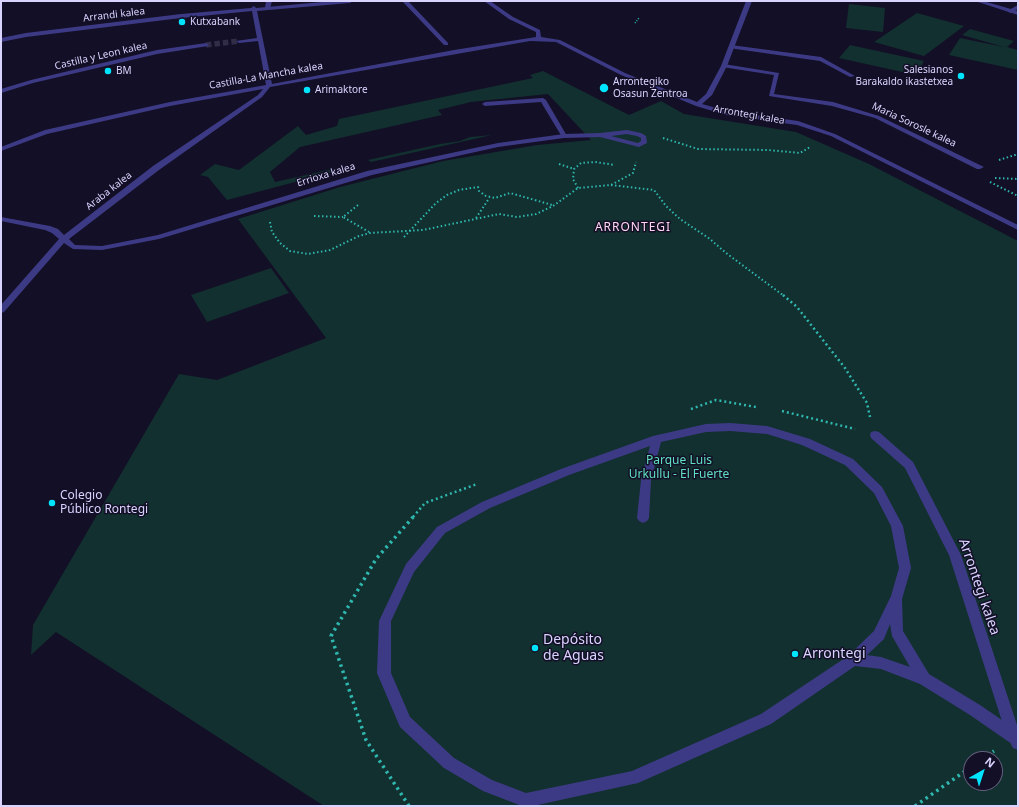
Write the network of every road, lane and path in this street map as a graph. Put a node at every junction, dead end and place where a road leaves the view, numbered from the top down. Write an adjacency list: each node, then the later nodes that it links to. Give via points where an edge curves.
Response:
1 (269, 1): 9 (street)
2 (350, 1): 9 (street, Arrandi kalea)
3 (405, 1): 18 (street)
4 (486, 1): 14 (street, via 510,18 538,32)
5 (749, 1): 20 (street)
6 (978, 1): 10 (street)
7 (1018, 7): 10 (street)
8 (254, 8): 9 (street, Arrandi kalea); 15 (street); 16 (street, Arrandi kalea, via 102,25)
9 (268, 8)
10 (1010, 10): 11 (street)
11 (1018, 13)
12 (639, 18): 13 (path)
13 (635, 23)
14 (538, 38): 23 (street, Castilla-La Mancha kalea); 27 (street, Arrontegi kalea, via 558,41 623,74)
15 (260, 39): 17 (street); 23 (street)
16 (1, 40)
17 (239, 41)
18 (446, 44)
19 (206, 45): 24 (street, Castilla y Leon kalea, via 157,52)
20 (731, 47): 21 (street); 22 (street, via 821,58)
21 (724, 66): 27 (street, via 709,95); 37 (street, Maria Sorosle kalea, via 777,74 771,95 833,104 877,117)
22 (852, 76)
23 (269, 85): 25 (street, Castilla-La Mancha kalea); 28 (street, Araba kalea, via 260,96)
24 (1, 91)
25 (234, 92): 28 (street, via 246,102); 32 (street, Castilla-La Mancha kalea, via 45,132)
26 (485, 104): 30 (street, via 544,100)
27 (698, 105): 51 (street, Arrontegi kalea, via 726,113 817,128)
28 (245, 106): 54 (street, Araba kalea, via 156,168)
29 (600, 135): 30 (street, Errioxa kalea); 31 (street, Errioxa kalea, via 627,132); 31 (street, Errioxa kalea, via 638,145 645,142)
30 (564, 136): 44 (street, Errioxa kalea, via 498,145 378,171)
31 (644, 137): 33 (path, via 661,137 698,150 768,150)
32 (1, 149)
33 (800, 153)
34 (636, 162): 40 (path, via 633,172)
35 (559, 164): 38 (path)
36 (615, 165): 38 (path, via 581,163)
37 (980, 167)
38 (574, 169): 41 (path, via 572,178)
39 (1018, 179): 42 (path, via 999,177 988,181)
40 (611, 185): 41 (path); 59 (path, via 654,190 680,219 797,306 845,368 867,404)
41 (578, 188): 46 (path)
42 (1018, 196)
43 (488, 200): 49 (path)
44 (276, 201): 52 (path, via 269,218 272,232 290,251 308,254 330,250); 54 (street, Errioxa kalea, via 159,237 102,248 73,247)
45 (358, 205): 48 (path)
46 (553, 206): 49 (path, via 536,214 517,217 498,214); 53 (path, bridge, via 510,193 495,198 486,196 478,187 459,190 436,203)
47 (314, 216): 48 (path)
48 (343, 217): 52 (path)
49 (476, 218): 52 (path, via 423,230)
50 (1, 219): 54 (street, Errioxa kalea, via 47,228 55,231)
51 (1018, 228)
52 (370, 233)
53 (404, 237)
54 (63, 240): 55 (street, Araba kalea)
55 (1, 310)
56 (763, 408): 57 (path, via 716,400)
57 (686, 410)
58 (779, 411): 59 (path)
59 (875, 435): 66 (street, Arrontegi kalea, via 909,465 955,555)
60 (658, 439): 62 (street, via 646,480); 63 (street, via 706,428 767,430 806,442 849,462 878,490 897,526 905,568); 64 (street, via 565,472 486,505 441,530 410,568 385,621 384,673 405,722 449,763 488,786 526,800 633,778 766,719)
61 (485, 482): 68 (path, via 425,503 376,559 331,636 366,740)
62 (643, 518)
63 (896, 599): 64 (street, via 879,635); 65 (street, via 897,632)
64 (853, 660): 65 (street, via 881,663)
65 (924, 678): 66 (street)
66 (1016, 740)
67 (963, 773): 69 (path)
68 (409, 806)
69 (915, 806)

